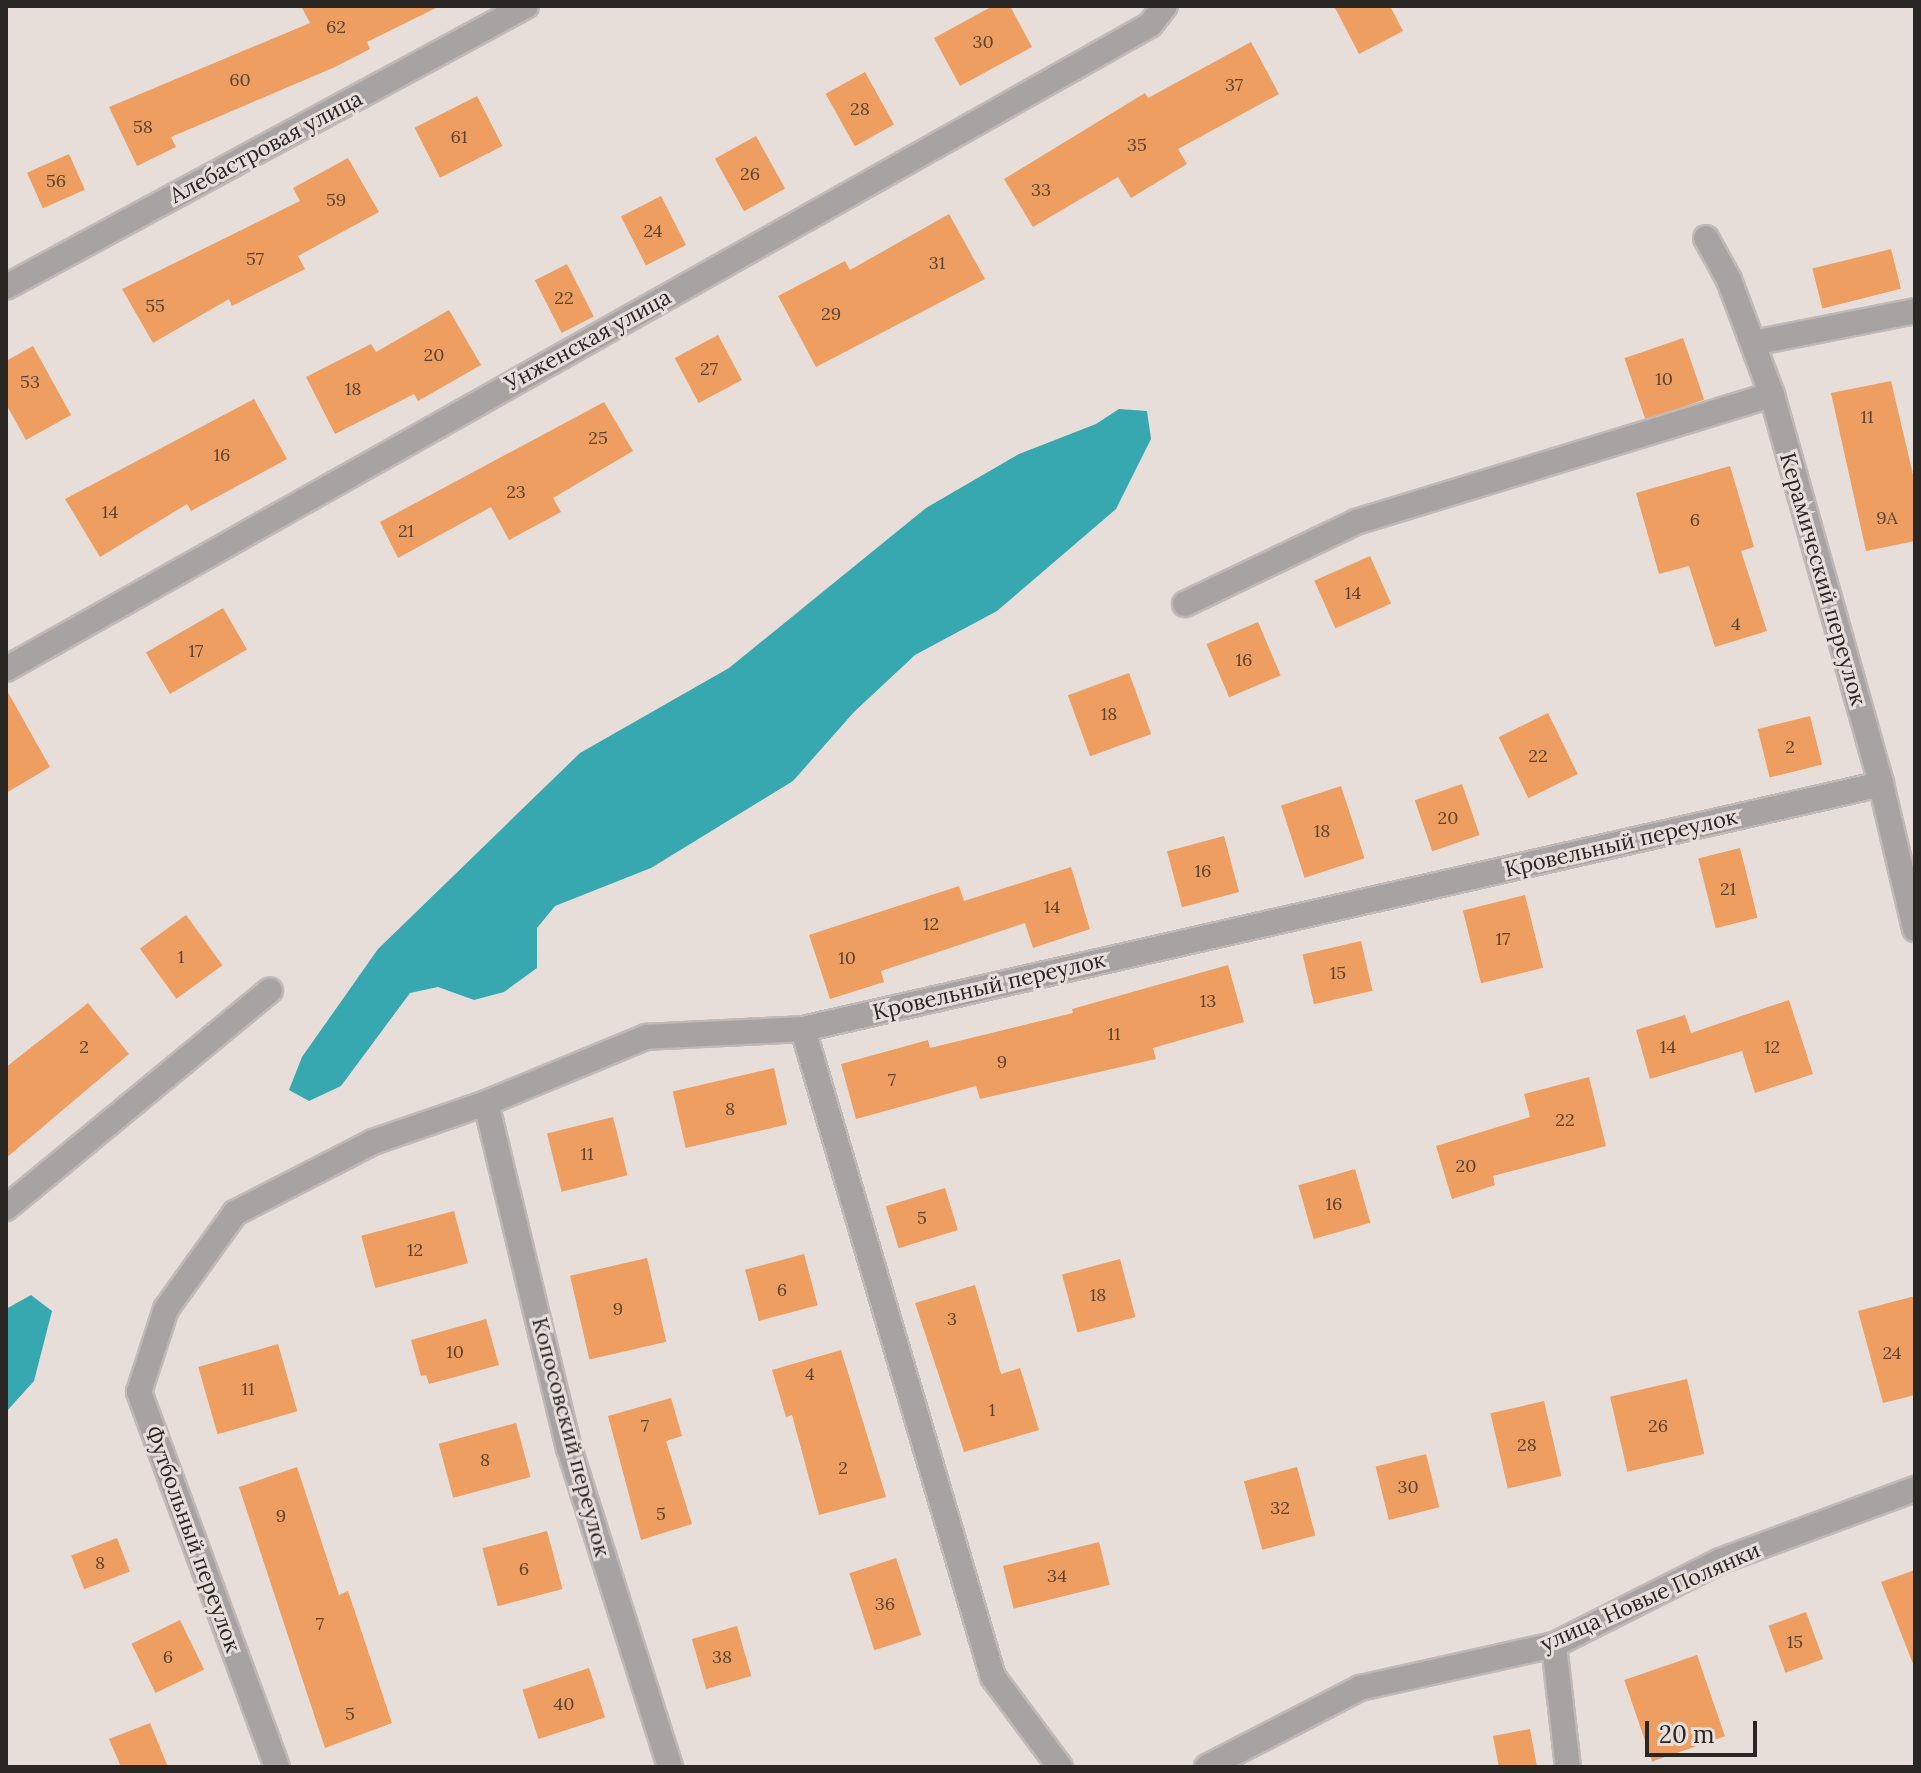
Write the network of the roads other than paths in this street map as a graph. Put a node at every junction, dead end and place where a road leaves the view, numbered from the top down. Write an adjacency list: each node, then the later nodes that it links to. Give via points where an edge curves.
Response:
1 (526, 6): 4 (street, Алебастровая улица)
2 (1165, 6): 9 (street, Унженская улица, via 1150,25)
3 (1706, 238): 6 (street, Керамический переулок)
4 (6, 287)
5 (1915, 311): 6 (street)
6 (1754, 343): 7 (street, Керамический переулок)
7 (1772, 395): 8 (street, via 1356,522); 10 (street, Керамический переулок)
8 (1185, 604)
9 (6, 669)
10 (1881, 784): 11 (street, Керамический переулок); 13 (street, Кровельный переулок)
11 (1915, 929)
12 (270, 990): 15 (street)
13 (803, 1029): 14 (street, Кровельный переулок, via 646,1037); 21 (street, via 993,1677)
14 (486, 1103): 16 (street, Кровельный переулок, via 373,1142 235,1213); 20 (street, Копосовский переулок, via 569,1448)
15 (6, 1208)
16 (166, 1309): 19 (street, Футбольный переулок, via 139,1392)
17 (1915, 1489): 18 (street, улица Новые Полянки, via 1720,1561)
18 (1554, 1645): 22 (street, улица Новые Полянки, via 1360,1688); 23 (street)
19 (277, 1767)
20 (670, 1767)
21 (1060, 1767)
22 (1207, 1767)
23 (1568, 1767)

